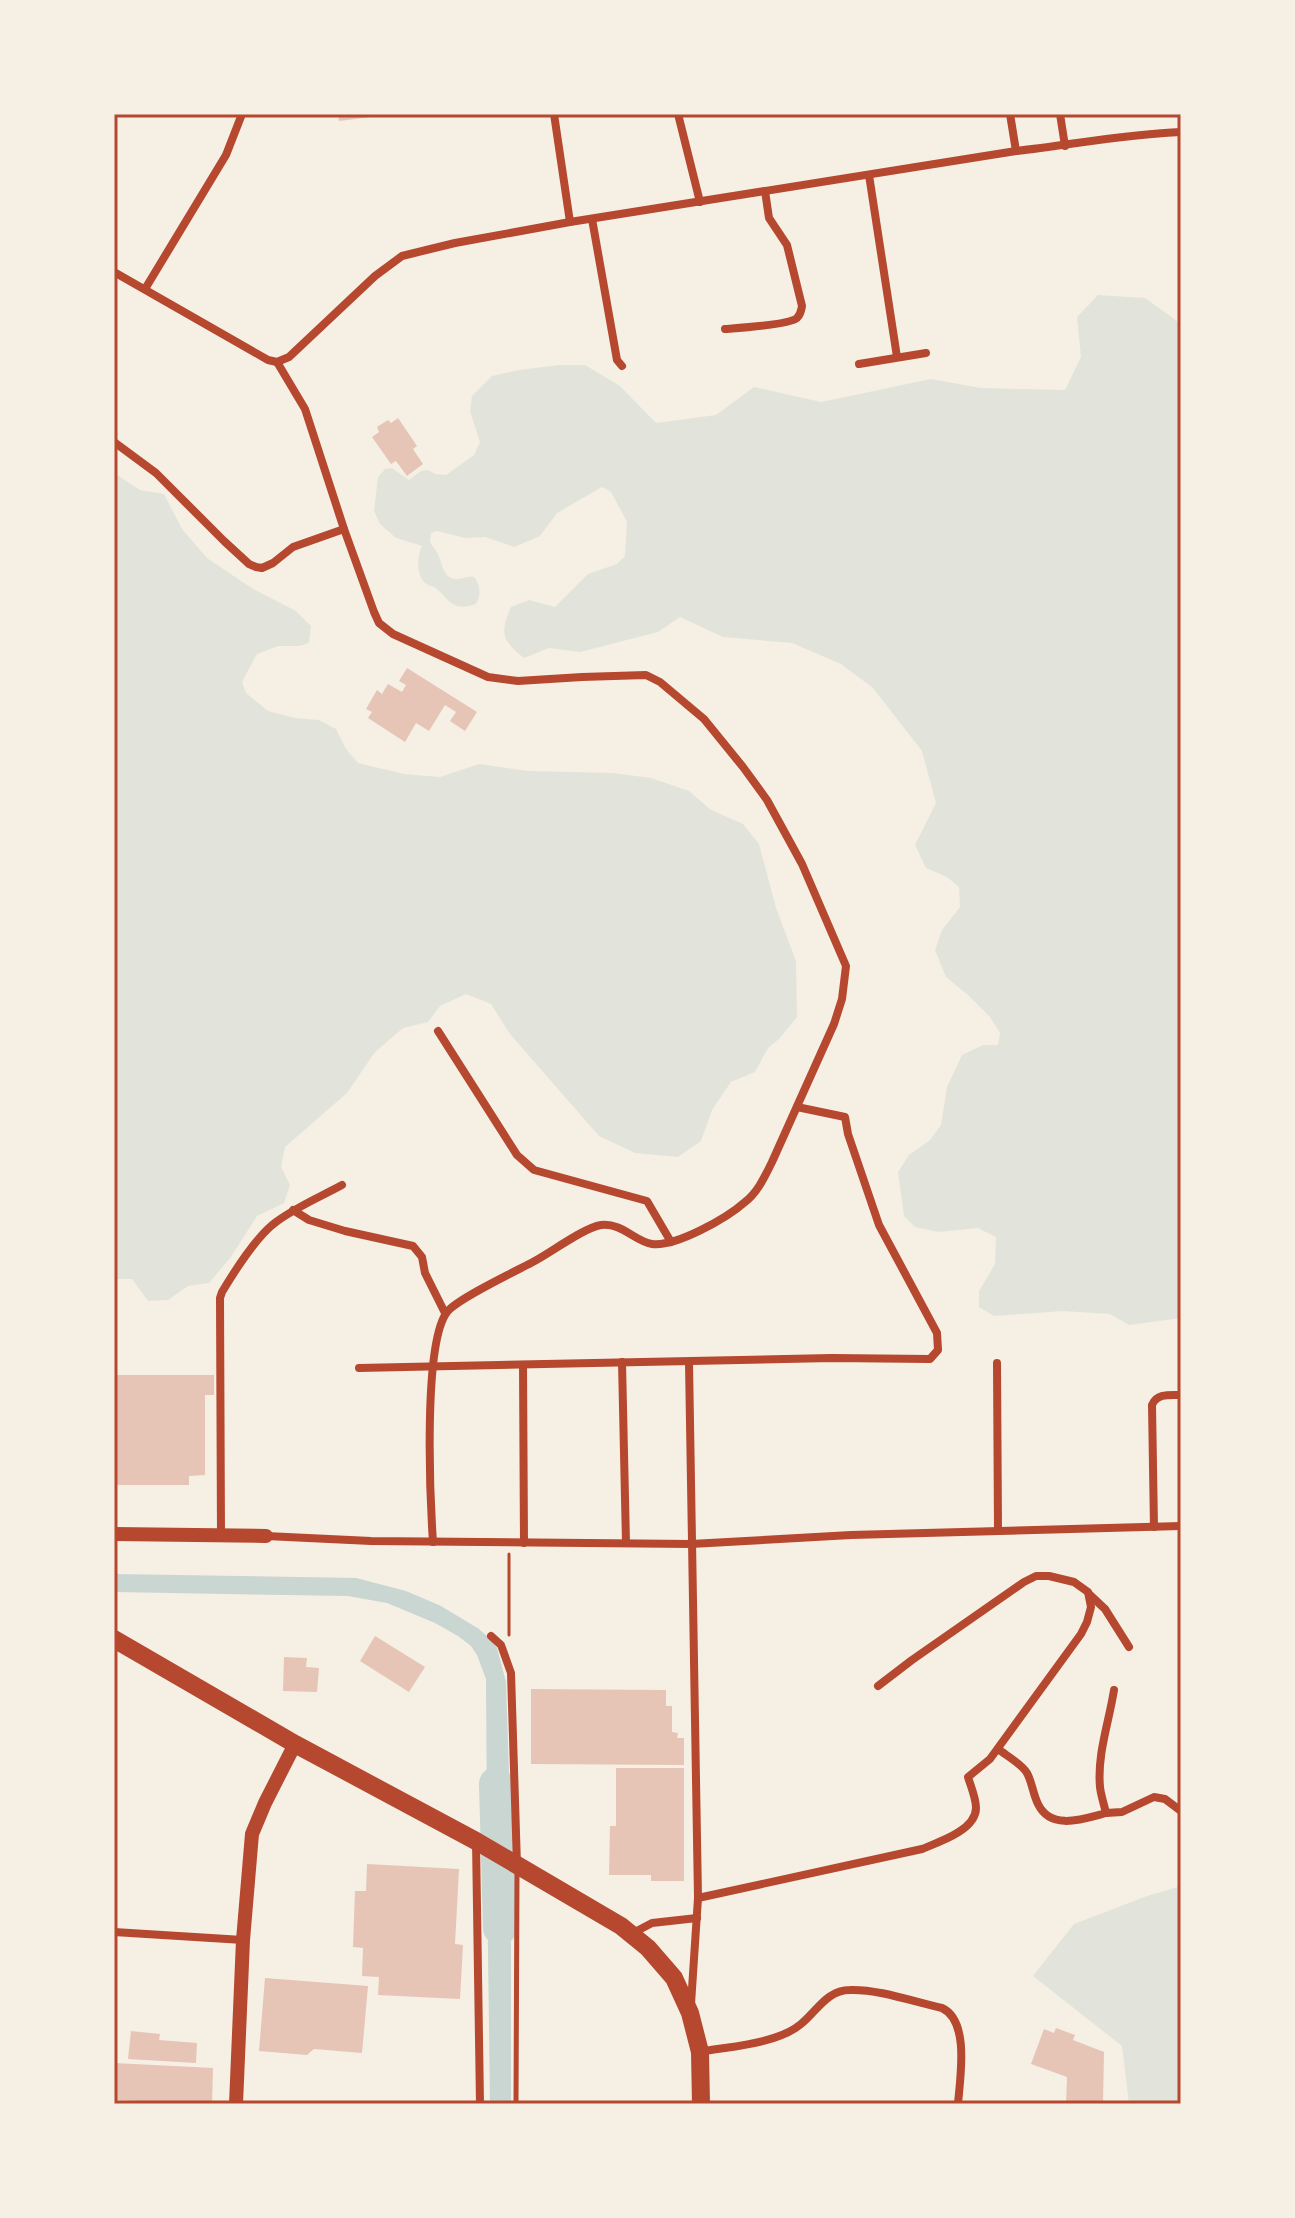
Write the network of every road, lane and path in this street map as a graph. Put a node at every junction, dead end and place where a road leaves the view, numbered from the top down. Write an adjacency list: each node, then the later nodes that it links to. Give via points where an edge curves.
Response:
1 (242, 114): 15 (street, via 226,155)
2 (554, 114): 13 (street)
3 (678, 114): 11 (street)
4 (1010, 114): 8 (street)
5 (1060, 114): 7 (street)
6 (1181, 132): 7 (street)
7 (1065, 146): 8 (street)
8 (1016, 151): 9 (street)
9 (869, 175): 10 (street); 18 (street)
10 (765, 191): 11 (street); 16 (street, via 769,218 787,245 801,312 789,322)
11 (700, 202): 12 (street)
12 (592, 219): 13 (street); 21 (street)
13 (570, 222): 19 (street, via 402,256)
14 (114, 272): 15 (street)
15 (145, 289): 19 (street)
16 (725, 329)
17 (926, 353): 18 (street)
18 (897, 357): 20 (street)
19 (277, 362): 23 (street, via 305,409)
20 (859, 364)
21 (622, 366)
22 (114, 442): 23 (street, via 156,473 256,567)
23 (344, 529): 25 (street, via 379,623 393,634 488,677 518,681 646,675 704,719 730,749 791,843 846,966 834,1024)
24 (438, 1031): 28 (street, via 517,1155 534,1170 647,1201)
25 (797, 1107): 28 (street, via 747,1202); 31 (street, via 845,1117 879,1225 937,1333 938,1350 930,1359)
26 (342, 1185): 27 (street)
27 (293, 1210): 29 (street, via 345,1231 413,1246); 41 (street, via 264,1233 220,1298)
28 (671, 1242): 29 (street, via 650,1244 602,1225)
29 (445, 1313): 34 (street)
30 (622, 1362): 31 (street); 33 (street); 46 (street)
31 (689, 1363): 47 (street)
32 (997, 1363): 39 (street)
33 (523, 1365): 34 (street); 45 (street)
34 (432, 1367): 35 (street); 43 (street)
35 (359, 1368)
36 (1181, 1395): 38 (street, via 1153,1402)
37 (1181, 1526): 38 (street)
38 (1154, 1527): 39 (street)
39 (998, 1531): 47 (street)
40 (114, 1534): 41 (street)
41 (221, 1536): 42 (street)
42 (266, 1536): 43 (street)
43 (433, 1542): 44 (street)
44 (509, 1542): 45 (street); 49 (path)
45 (524, 1543): 46 (street)
46 (626, 1543): 47 (street)
47 (691, 1544): 61 (street)
48 (1088, 1592): 52 (street); 53 (street, via 1062,1577 1036,1576); 56 (street, via 1091,1607 1081,1634)
49 (509, 1633)
50 (491, 1636): 60 (street, via 501,1645 511,1673)
51 (114, 1639): 55 (highway)
52 (1129, 1647)
53 (878, 1686)
54 (1114, 1690): 58 (street, via 1100,1765)
55 (295, 1744): 59 (highway); 65 (street, via 252,1834)
56 (998, 1749): 58 (street, via 1027,1772 1036,1801 1048,1817 1067,1822); 61 (street, via 968,1777 975,1817 953,1836 922,1849)
57 (1181, 1811): 58 (street, via 1154,1797 1122,1812)
58 (1106, 1813)
59 (482, 1844): 60 (highway); 69 (street)
60 (514, 1863): 64 (highway); 70 (lane)
61 (698, 1898): 62 (street)
62 (697, 1918): 64 (street, via 652,1923); 66 (street)
63 (114, 1932): 65 (street)
64 (631, 1934): 66 (highway, via 674,1978)
65 (243, 1940): 68 (street)
66 (690, 2013): 67 (highway)
67 (700, 2052): 71 (highway); 72 (street, via 779,2037 832,1994 873,1992 942,2008 955,2017 961,2061)
68 (236, 2104)
69 (480, 2104)
70 (516, 2104)
71 (701, 2104)
72 (958, 2104)

